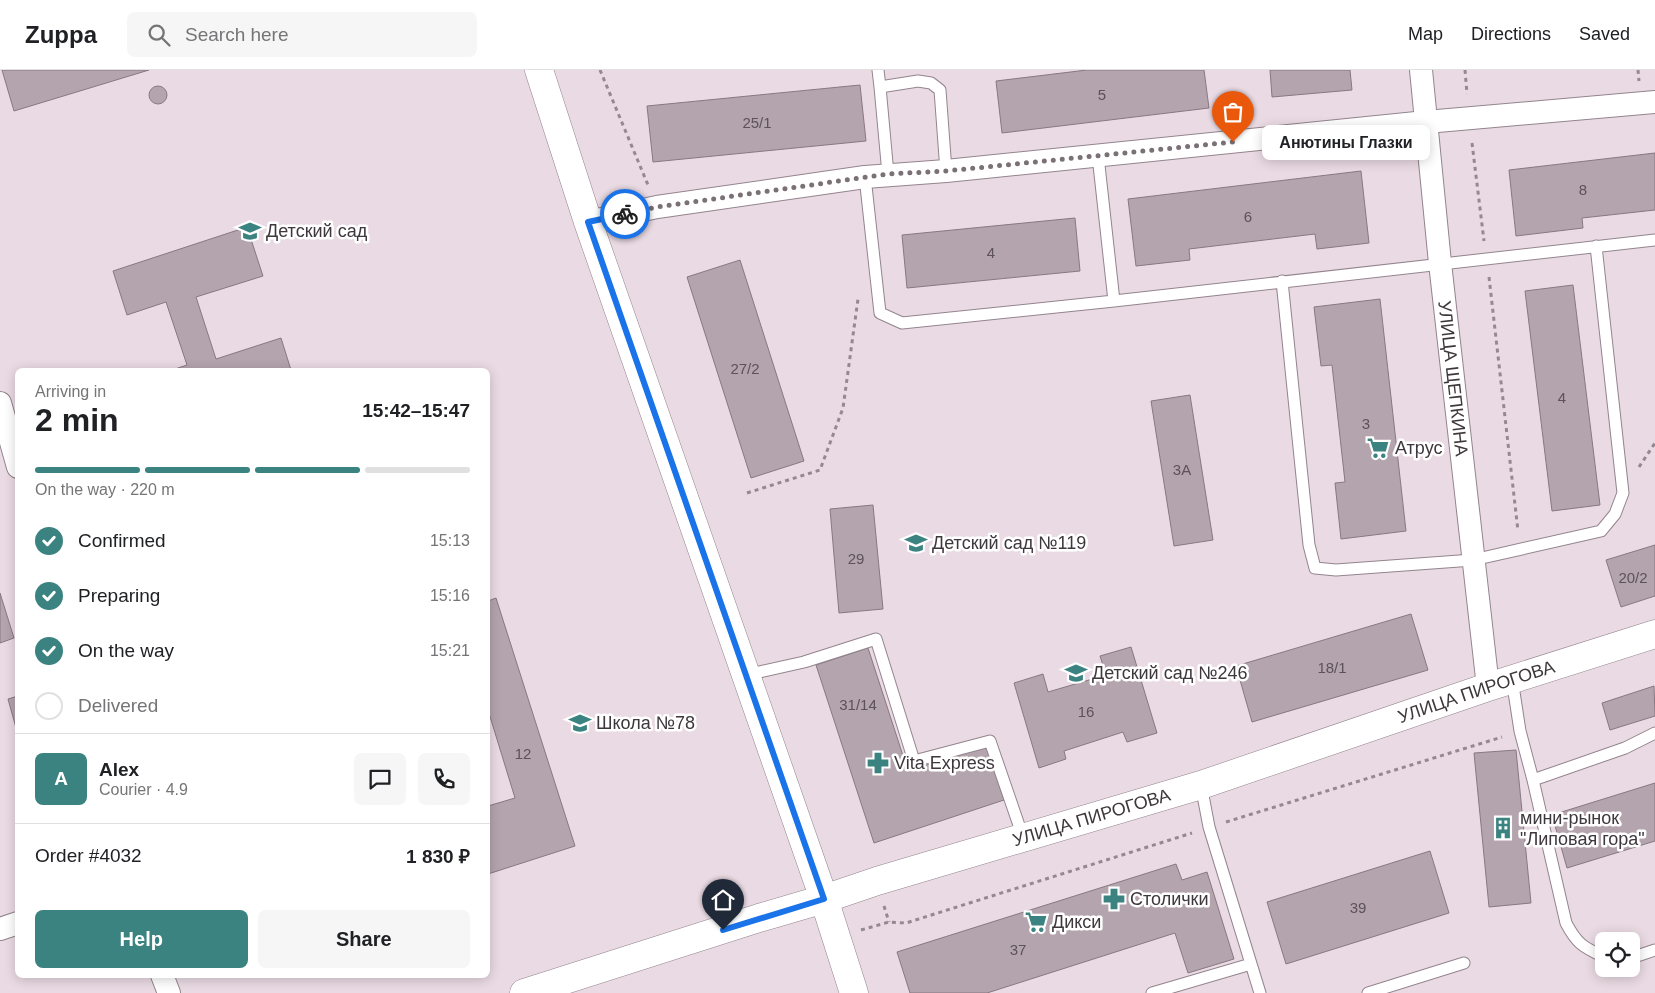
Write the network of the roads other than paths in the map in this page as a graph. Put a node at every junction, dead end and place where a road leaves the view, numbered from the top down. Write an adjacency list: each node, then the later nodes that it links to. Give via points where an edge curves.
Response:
1 (539, 70): 11 (street)
2 (878, 70): 4 (lane)
3 (1421, 70): 6 (street, УЛИЦА ЩЕПКИНА)
4 (880, 86): 8 (lane, via 918,81 931,83 940,90); 9 (lane)
5 (1655, 102): 6 (street)
6 (1426, 122): 7 (street); 14 (street, УЛИЦА ЩЕПКИНА)
7 (1098, 156): 8 (street); 16 (lane)
8 (946, 171): 9 (street)
9 (888, 174): 10 (street)
10 (865, 177): 11 (street, via 657,207); 16 (lane, via 880,313 888,318 902,323)
11 (588, 222): 21 (street)
12 (1655, 240): 13 (lane)
13 (1596, 246): 14 (lane); 19 (lane, via 1623,494 1615,514 1601,531)
14 (1440, 263): 15 (lane); 19 (street, УЛИЦА ЩЕПКИНА)
15 (1282, 281): 16 (lane); 19 (lane, via 1309,545 1315,568 1336,570)
16 (1114, 300)
17 (0, 403): 18 (street)
18 (15, 456)
19 (1473, 560): 22 (street, УЛИЦА ЩЕПКИНА)
20 (1655, 634): 22 (street, УЛИЦА ПИРОГОВА)
21 (746, 675): 26 (lane, via 804,662 876,640 914,760 990,741); 27 (street)
22 (1500, 683): 24 (lane, via 1520,732); 25 (street, УЛИЦА ПИРОГОВА)
23 (1655, 732): 24 (lane, via 1625,748)
24 (1533, 780): 31 (lane, via 1566,923 1584,948)
25 (1201, 786): 26 (street, УЛИЦА ПИРОГОВА); 34 (lane, via 1209,827)
26 (1023, 839): 27 (street, УЛИЦА ПИРОГОВА)
27 (824, 899): 37 (street, УЛИЦА ПИРОГОВА); 38 (street)
28 (15, 924): 29 (street)
29 (0, 928)
30 (1655, 950): 32 (lane)
31 (1595, 953)
32 (1640, 955)
33 (1464, 963): 41 (lane)
34 (1251, 964): 39 (lane); 40 (lane)
35 (163, 978): 36 (street)
36 (169, 993)
37 (524, 993)
38 (854, 993)
39 (1152, 993)
40 (1260, 993)
41 (1368, 993)

